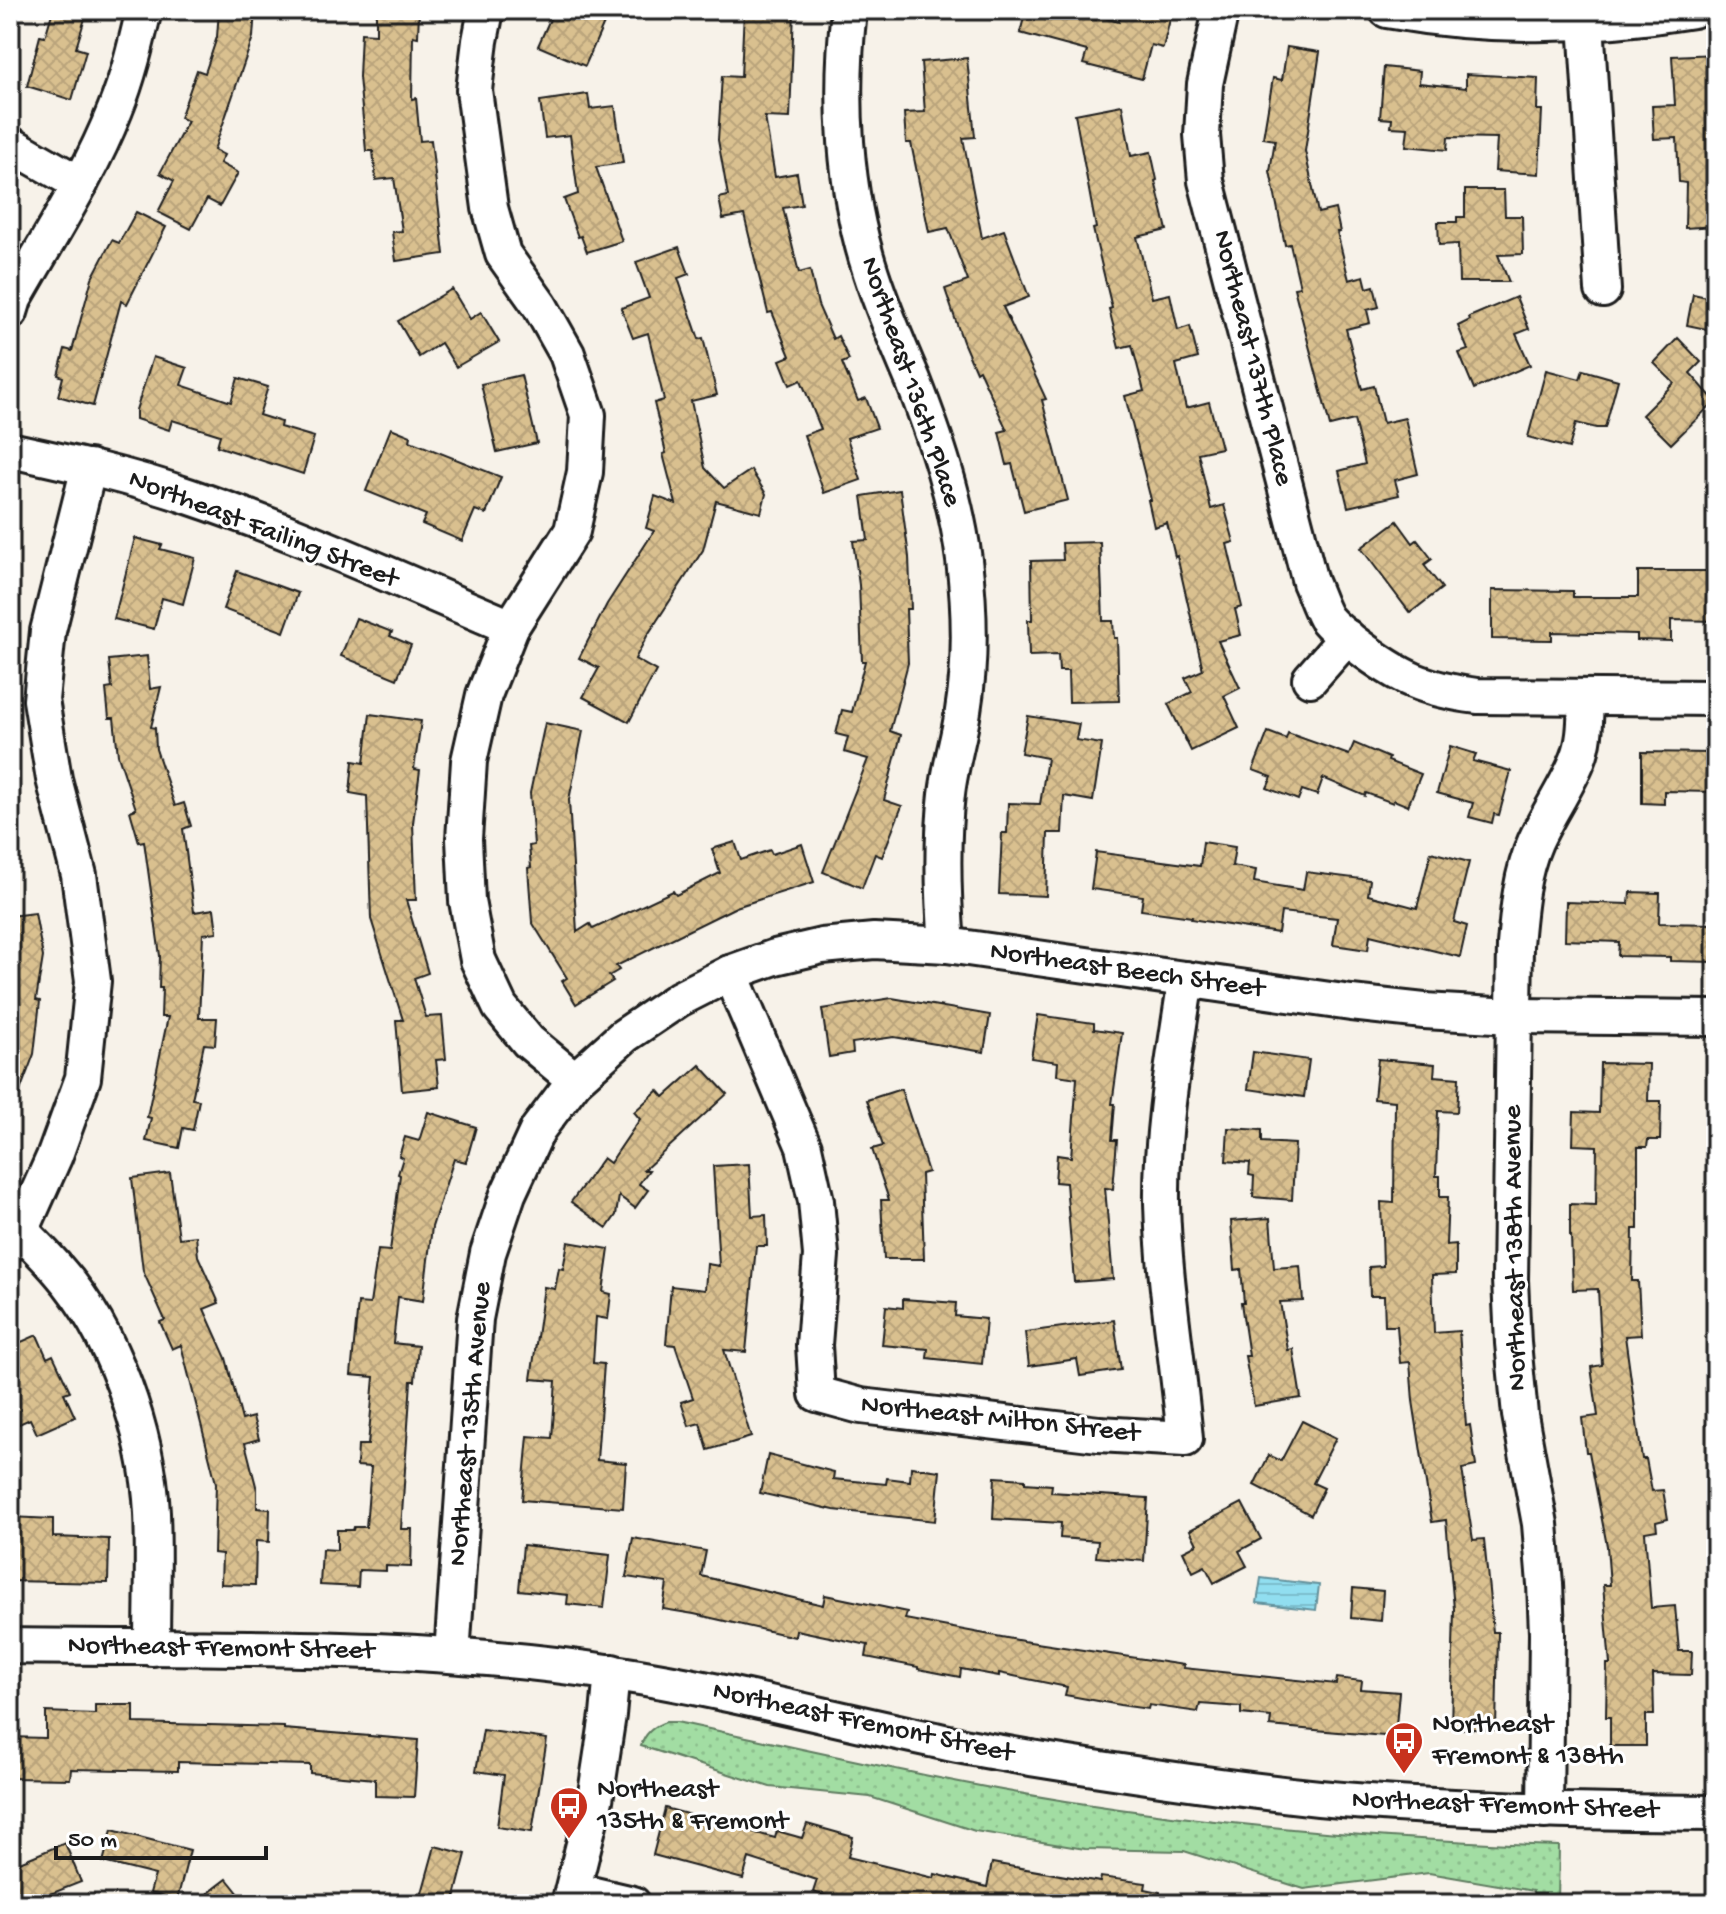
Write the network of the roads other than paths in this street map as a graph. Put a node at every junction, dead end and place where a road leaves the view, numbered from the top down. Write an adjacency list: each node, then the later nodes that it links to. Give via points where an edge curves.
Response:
1 (144, 10): 9 (street, via 115,110)
2 (486, 10): 14 (street, via 474,90 490,208 503,254 567,354 588,415 585,472 572,531)
3 (849, 10): 19 (street, Northeast 136th Place, via 844,102 856,214 870,271 937,446 965,565 969,657 943,842)
4 (1221, 10): 15 (street, Northeast 137th Place, via 1205,84 1206,181 1310,582 1326,618)
5 (1387, 10): 7 (street, via 1497,23)
6 (1693, 10): 7 (street)
7 (1586, 22): 10 (street)
8 (10, 144): 9 (street)
9 (80, 184): 11 (street)
10 (1603, 290)
11 (10, 312)
12 (10, 450): 13 (street, Northeast Failing Street)
13 (89, 467): 14 (street, Northeast Failing Street, via 269,526); 25 (street, via 48,631 41,700 54,779 79,875 93,981 83,1078)
14 (511, 627): 24 (street, via 484,695 469,761 467,901 478,960 500,1007 528,1041)
15 (1347, 637): 16 (street); 17 (street, Northeast 137th Place, via 1412,681 1444,692)
16 (1310, 679)
17 (1586, 697): 18 (street, Northeast 137th Place); 22 (street, Northeast 138th Avenue, via 1578,759 1534,844 1525,873 1517,918)
18 (1716, 698)
19 (947, 945): 20 (street, Northeast Beech Street, via 874,941 822,946); 21 (street, Northeast Beech Street)
20 (730, 973): 21 (street, Northeast Milton Street, via 804,1147 816,1201 821,1255 814,1345 817,1394 861,1406 1185,1439 1162,1200 1171,1077); 24 (street, Northeast Beech Street, via 624,1036)
21 (1186, 979): 22 (street, Northeast Beech Street, via 1351,1003)
22 (1513, 1016): 23 (street, Northeast Beech Street); 30 (street, Northeast 138th Avenue, via 1511,1295 1520,1415 1545,1584)
23 (1716, 1018)
24 (575, 1080): 28 (street, Northeast 135th Avenue, via 538,1129 488,1253 475,1319)
25 (16, 1238): 27 (street, via 61,1272 114,1358 129,1398 152,1512)
26 (10, 1646): 27 (street, Northeast Fremont Street)
27 (152, 1648): 28 (street, Northeast Fremont Street)
28 (452, 1655): 29 (street, Northeast Fremont Street)
29 (612, 1672): 30 (street, Northeast Fremont Street, via 940,1742 1114,1771 1320,1798); 32 (street, via 595,1800)
30 (1545, 1811): 31 (street, Northeast Fremont Street)
31 (1716, 1813)
32 (571, 1897): 33 (street)
33 (633, 1904)

